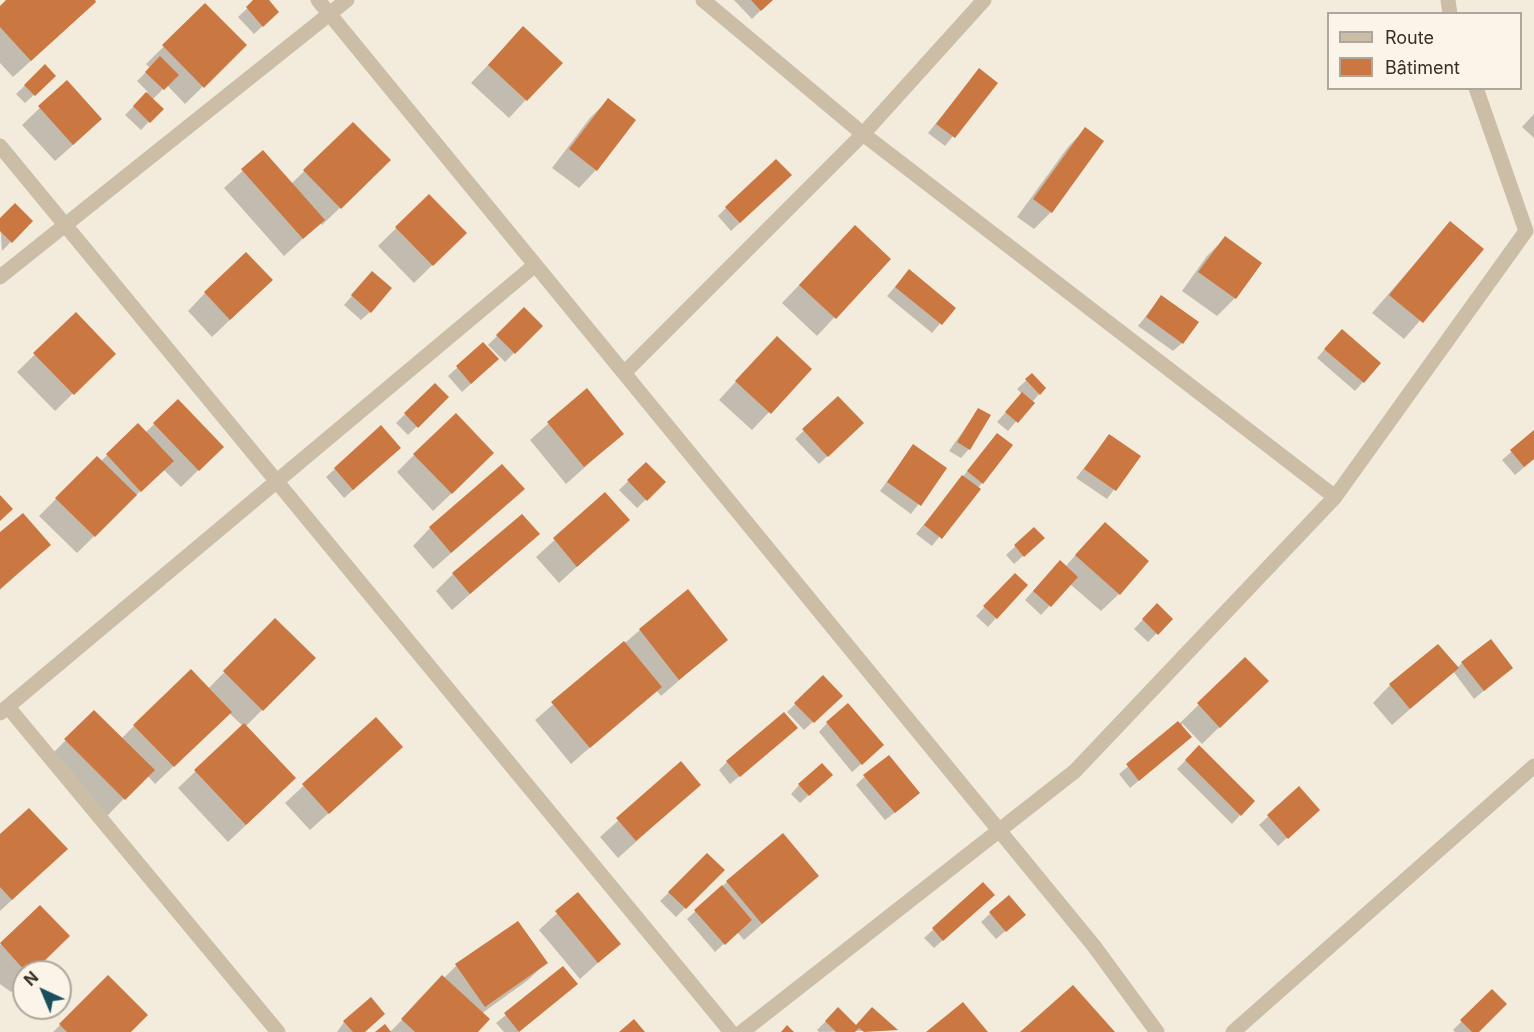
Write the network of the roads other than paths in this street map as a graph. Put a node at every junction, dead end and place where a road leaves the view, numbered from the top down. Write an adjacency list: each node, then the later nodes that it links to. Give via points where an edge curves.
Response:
1 (347, 0): 4 (street)
2 (704, 0): 6 (street)
3 (984, 0): 6 (street)
4 (323, 6): 8 (street); 9 (street)
5 (1477, 90): 13 (street, via 1526,231)
6 (863, 134): 11 (street); 13 (street)
7 (0, 146): 8 (street)
8 (65, 224): 10 (street); 12 (street)
9 (535, 264): 11 (street); 12 (street)
10 (0, 277)
11 (624, 373): 16 (street)
12 (277, 481): 14 (street); 18 (street)
13 (1335, 497): 16 (street, via 1075,771)
14 (4, 710): 17 (street)
15 (1534, 766): 21 (street)
16 (998, 829): 19 (street); 20 (street, via 1094,946)
17 (278, 1032)
18 (731, 1032)
19 (741, 1032)
20 (1157, 1032)
21 (1233, 1032)

